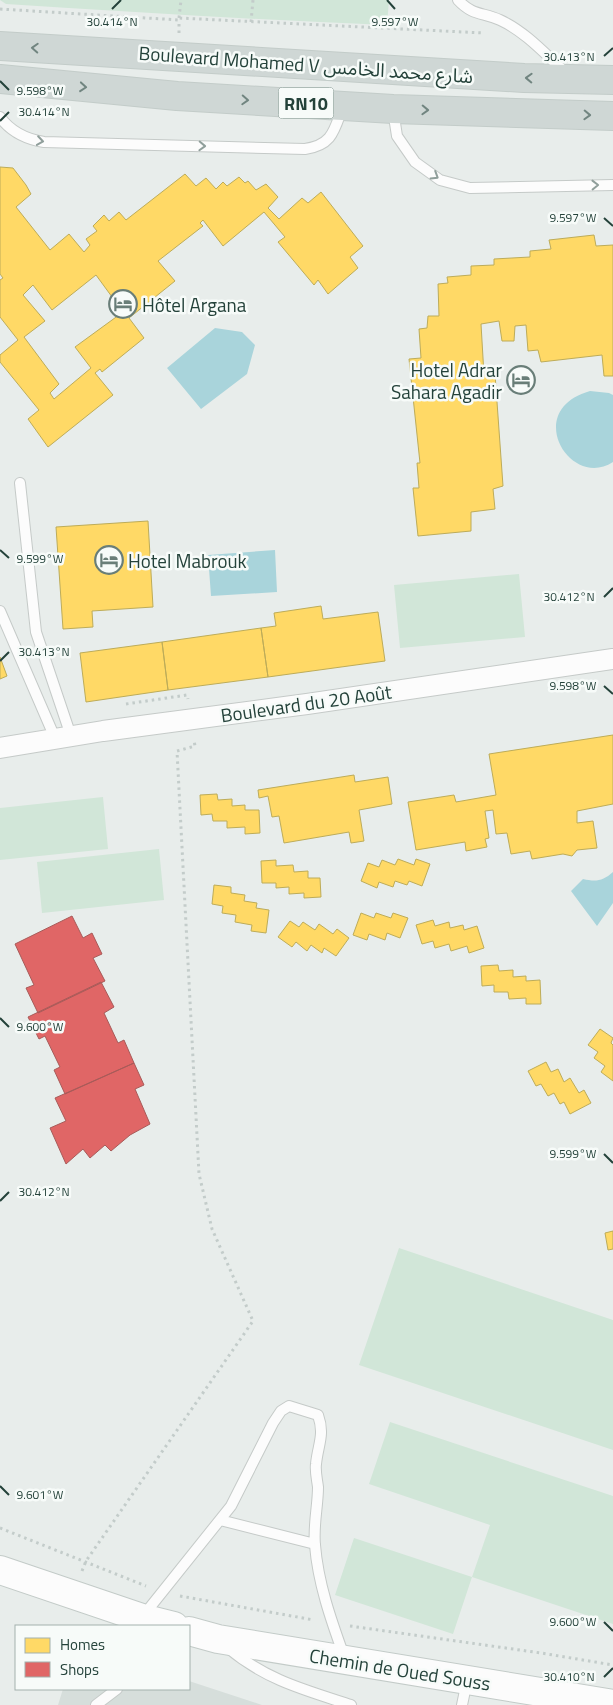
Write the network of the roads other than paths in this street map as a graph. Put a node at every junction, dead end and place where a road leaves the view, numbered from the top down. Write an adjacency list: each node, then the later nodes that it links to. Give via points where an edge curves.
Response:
1 (458, 0): 4 (lane, via 474,13 500,20 537,45)
2 (0, 46): 4 (main road, Boulevard Mohamed V شارع محمد الخامس / RN10, one-way to 2)
3 (0, 79): 6 (main road, Boulevard Mohamed V شارع محمد الخامس / RN10, one-way to 6, via 177,96)
4 (572, 79): 5 (main road, Boulevard Mohamed V شارع محمد الخامس / RN10)
5 (613, 80)
6 (343, 106): 7 (main road, Boulevard Mohamed V شارع محمد الخامس / RN10); 9 (lane, one-way to 6, via 14,132 44,142 305,149 327,142)
7 (393, 109): 8 (main road, Boulevard Mohamed V شارع محمد الخامس / RN10, one-way to 8); 10 (lane, one-way to 10, via 397,136 415,162 440,180 470,188)
8 (613, 116)
9 (0, 117)
10 (613, 185)
11 (20, 483): 14 (lane, via 36,632)
12 (0, 611): 14 (lane, via 46,717)
13 (613, 659): 14 (street, Boulevard du 20 Août)
14 (63, 737): 15 (street, Boulevard du 20 Août)
15 (0, 748)
16 (220, 1520): 17 (lane); 17 (lane, via 231,1506 273,1423 289,1406 318,1415 323,1428 316,1463); 19 (lane, via 161,1592)
17 (315, 1544): 22 (lane, via 319,1572)
18 (0, 1570): 19 (street)
19 (158, 1623)
20 (190, 1631): 21 (street, Chemin de Oued Souss)
21 (218, 1639): 22 (street, Chemin de Oued Souss); 27 (lane, via 248,1663 283,1683)
22 (346, 1660): 24 (street, Chemin de Oued Souss)
23 (117, 1690): 26 (lane)
24 (464, 1693): 25 (street, Chemin de Oued Souss)
25 (613, 1704)
26 (96, 1705)
27 (351, 1705)

